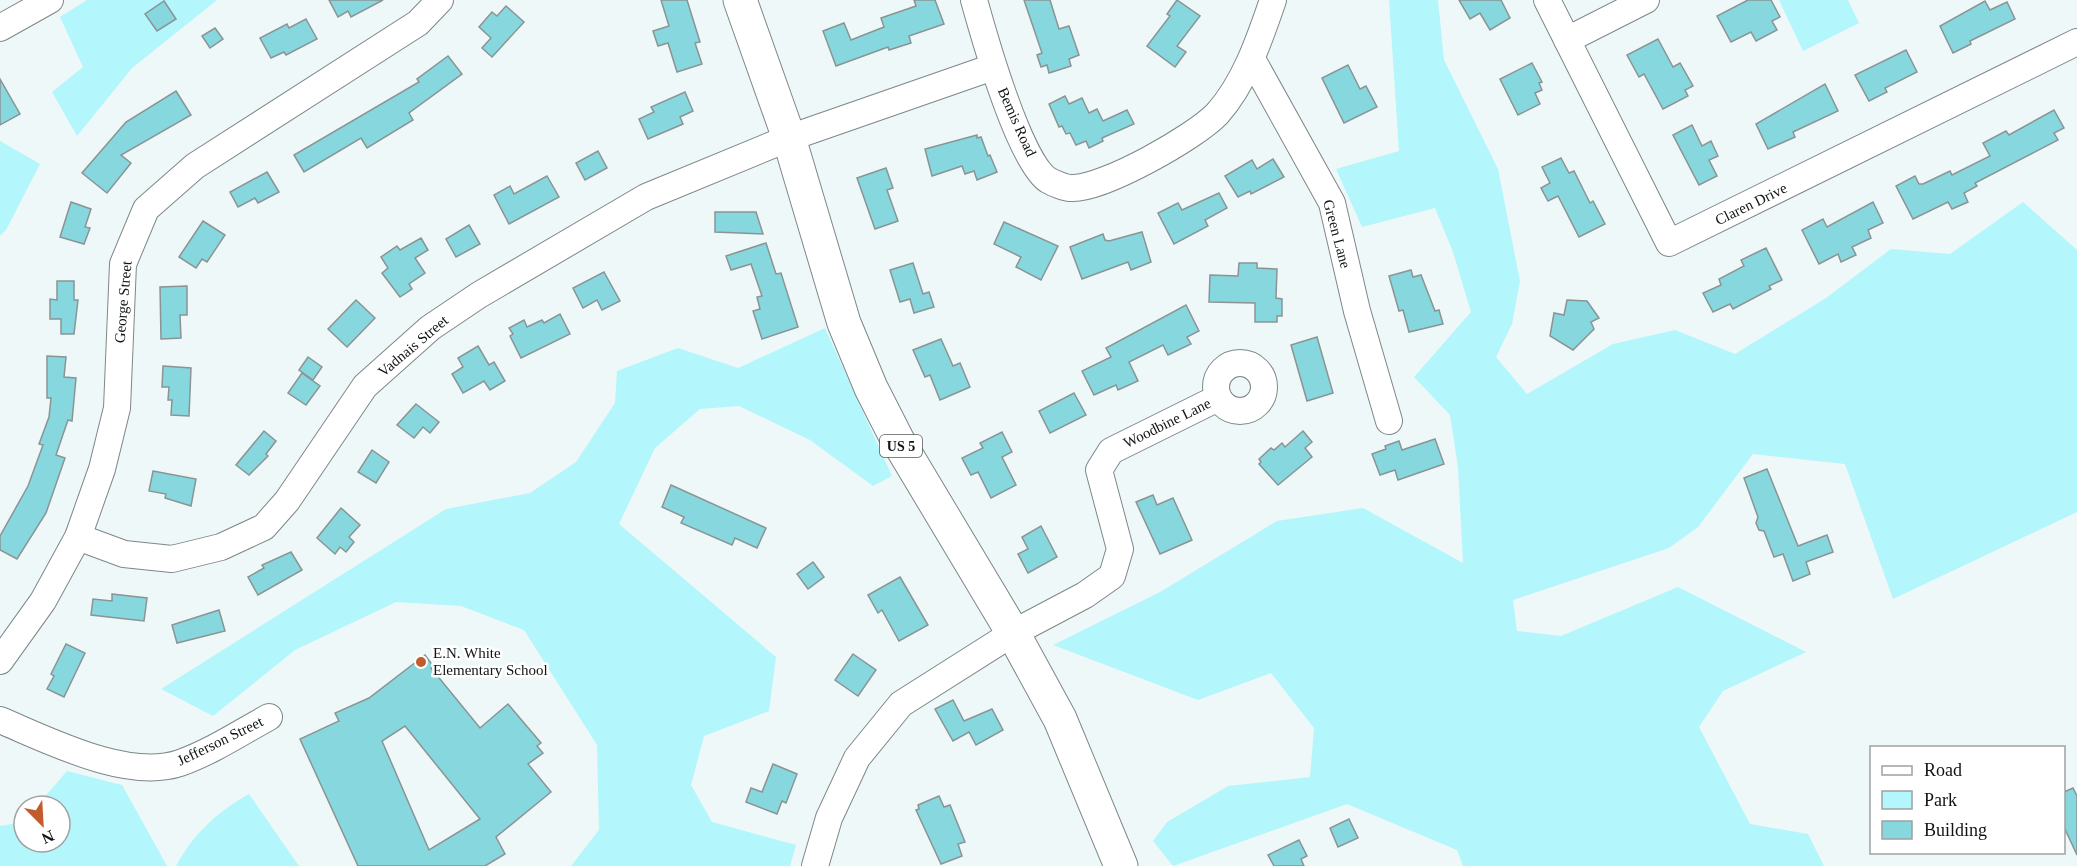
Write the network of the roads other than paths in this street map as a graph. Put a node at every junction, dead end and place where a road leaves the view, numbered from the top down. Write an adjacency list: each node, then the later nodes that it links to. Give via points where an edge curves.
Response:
1 (50, 0): 8 (street)
2 (441, 0): 16 (street, George Street, via 418,22 195,166 146,209 123,264 117,408 102,469)
3 (740, 0): 13 (main road, US 5)
4 (974, 0): 12 (street, Bemis Road)
5 (1273, 0): 11 (street, Bemis Road)
6 (1546, 0): 9 (street, Claren Drive)
7 (1646, 0): 9 (street)
8 (0, 28)
9 (1567, 40): 10 (street, Claren Drive, via 1669,243)
10 (2077, 42)
11 (1252, 60): 12 (street, Bemis Road, via 1217,114 1172,149 1114,176 1073,189 1047,179 1027,152); 15 (street, Green Lane, via 1332,203 1357,311)
12 (993, 67): 13 (street)
13 (789, 138): 16 (street, Vadnais Street, via 646,197 430,328 365,386 287,501 264,527 221,547 172,560 124,554); 17 (main road, US 5, via 844,323 871,388 898,441)
14 (1218, 398): 17 (street, Woodbine Lane, via 1111,451 1099,470 1120,549 1112,576 1053,614)
15 (1389, 421)
16 (78, 537): 18 (street, George Street, via 43,601)
17 (1013, 633): 21 (street, Woodbine Lane, via 901,704 857,758 829,818); 22 (main road, US 5, via 1060,719)
18 (0, 661)
19 (269, 717): 20 (street, Jefferson Street, via 178,764 146,767 96,759)
20 (0, 720)
21 (815, 866)
22 (1121, 866)

